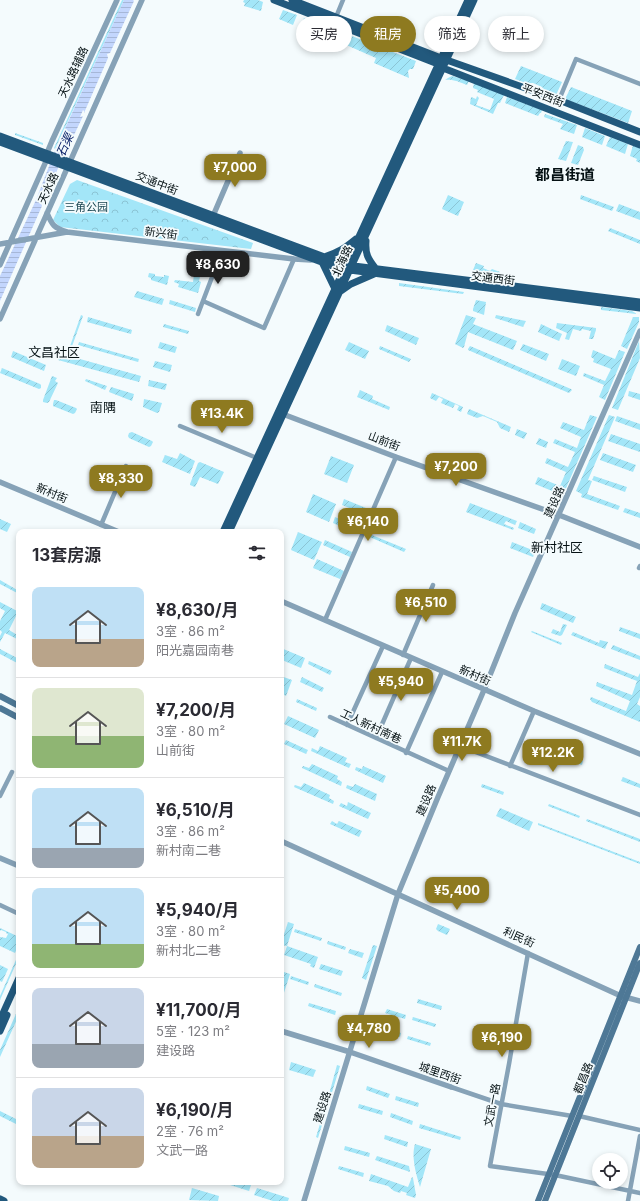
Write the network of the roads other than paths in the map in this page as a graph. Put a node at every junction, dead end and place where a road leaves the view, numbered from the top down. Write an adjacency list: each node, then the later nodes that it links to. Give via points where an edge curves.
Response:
1 (117, 0): 19 (street, 天水路辅路, via 52,141)
2 (142, 0): 20 (street, 天水路)
3 (274, 0): 11 (main road)
4 (292, 0): 8 (main road)
5 (343, 0): 9 (street)
6 (468, 0): 11 (main road, 北海路)
7 (474, 0): 11 (main road, 北海路)
8 (333, 16)
9 (336, 16)
10 (352, 24): 11 (main road)
11 (442, 62): 13 (main road, 平安西街); 17 (main road, 平安西街); 24 (main road, 北海路); 25 (main road, 北海路)
12 (640, 84): 13 (street, via 576,59)
13 (559, 100): 14 (main road, 平安西街)
14 (640, 132)
15 (0, 136): 19 (main road, 交通中街)
16 (0, 142): 19 (main road, 交通中街)
17 (640, 145)
18 (240, 153): 22 (street)
19 (49, 157): 20 (main road, 交通中街); 27 (street, 天水路辅路)
20 (66, 163): 21 (street, 天水路); 22 (main road, 交通中街); 33 (main road, 交通中街)
21 (47, 213): 23 (street, via 54,226); 26 (street, 天水路)
22 (214, 216): 33 (main road, 交通中街)
23 (67, 232): 26 (street, 新兴街); 30 (street, 新兴街)
24 (367, 234): 35 (main road, 北海路); 36 (main road, via 365,250)
25 (359, 236): 33 (main road, via 345,248); 35 (main road, 北海路)
26 (35, 238): 27 (street, 新兴街); 42 (street, 天水路)
27 (12, 242): 28 (street); 31 (street, 天水路辅路)
28 (0, 244)
29 (0, 248): 31 (street)
30 (222, 251): 32 (street, 新兴街); 38 (street)
31 (4, 255): 34 (street, 天水路辅路)
32 (294, 259): 33 (street, 新兴街); 38 (street, via 264,328)
33 (321, 260): 35 (main road, 交通中街); 37 (main road)
34 (0, 265)
35 (348, 268): 36 (main road, 交通西街); 37 (main road, 北海路)
36 (375, 272): 37 (main road); 39 (main road, 交通西街); 40 (main road, 交通西街)
37 (338, 290): 44 (main road, 北海路)
38 (203, 301): 41 (street)
39 (640, 302)
40 (640, 308)
41 (198, 314)
42 (0, 319)
43 (640, 331): 50 (street, 建设路)
44 (281, 413): 46 (street, 山前街); 47 (main road, 北海路); 54 (main road, 北海路)
45 (180, 426): 47 (street)
46 (396, 457): 50 (street, 山前街); 58 (street)
47 (257, 458): 53 (main road, 北海路)
48 (126, 466): 51 (street)
49 (0, 482): 51 (street, 新村街)
50 (559, 515): 55 (street, 山前街); 63 (street, 建设路)
51 (101, 525): 52 (street, 新村街)
52 (111, 529)
53 (224, 529)
54 (230, 529)
55 (640, 547)
56 (433, 586): 60 (street)
57 (284, 602): 58 (street, 新村街)
58 (325, 620): 59 (street, 新村街)
59 (383, 646): 60 (street, 新村街); 70 (street)
60 (403, 655): 61 (street, 新村街)
61 (411, 658): 62 (street, 新村街); 71 (street)
62 (442, 672): 63 (street, 新村街); 73 (street)
63 (484, 690): 67 (street, 新村街); 72 (street, 建设路)
64 (0, 696): 65 (main road)
65 (16, 704)
66 (0, 708): 68 (main road)
67 (534, 711): 74 (street, 新村街); 75 (street)
68 (16, 716)
69 (330, 717): 70 (street, 工人新村南巷)
70 (347, 725): 71 (street, 工人新村南巷)
71 (376, 738): 73 (street, 工人新村南巷)
72 (460, 746): 75 (street); 76 (street, 建设路)
73 (406, 753): 76 (street, 工人新村南巷)
74 (640, 754)
75 (510, 766): 79 (street)
76 (449, 771): 83 (street, 建设路)
77 (12, 772): 78 (street)
78 (0, 796)
79 (640, 815)
80 (284, 842): 83 (street, 利民街)
81 (0, 858): 82 (street)
82 (16, 865)
83 (398, 894): 87 (street, 利民街); 96 (street, 建设路)
84 (0, 905): 85 (street)
85 (16, 913)
86 (640, 947): 91 (main road)
87 (528, 953): 91 (street, 利民街); 98 (street, 文武一路)
88 (640, 963): 91 (main road)
89 (16, 985): 93 (main road)
90 (16, 995): 93 (main road)
91 (623, 997): 92 (street, 利民街); 99 (main road)
92 (640, 1001)
93 (2, 1017): 94 (main road)
94 (0, 1031)
95 (284, 1032): 96 (street, 城里西街)
96 (350, 1052): 97 (street, 城里西街); 107 (street, 建设路)
97 (450, 1087): 98 (street, 城里西街)
98 (501, 1104): 99 (street, 城里西街); 102 (street, 文武一路, via 490,1166)
99 (576, 1116): 100 (street, 城里西街); 102 (main road)
100 (640, 1130)
101 (640, 1136): 103 (street)
102 (552, 1175): 103 (street); 108 (main road); 109 (main road)
103 (630, 1191): 104 (street); 110 (street)
104 (640, 1193)
105 (0, 1199): 106 (main road)
106 (4, 1201)
107 (304, 1201)
108 (538, 1201)
109 (545, 1201)
110 (628, 1201)

